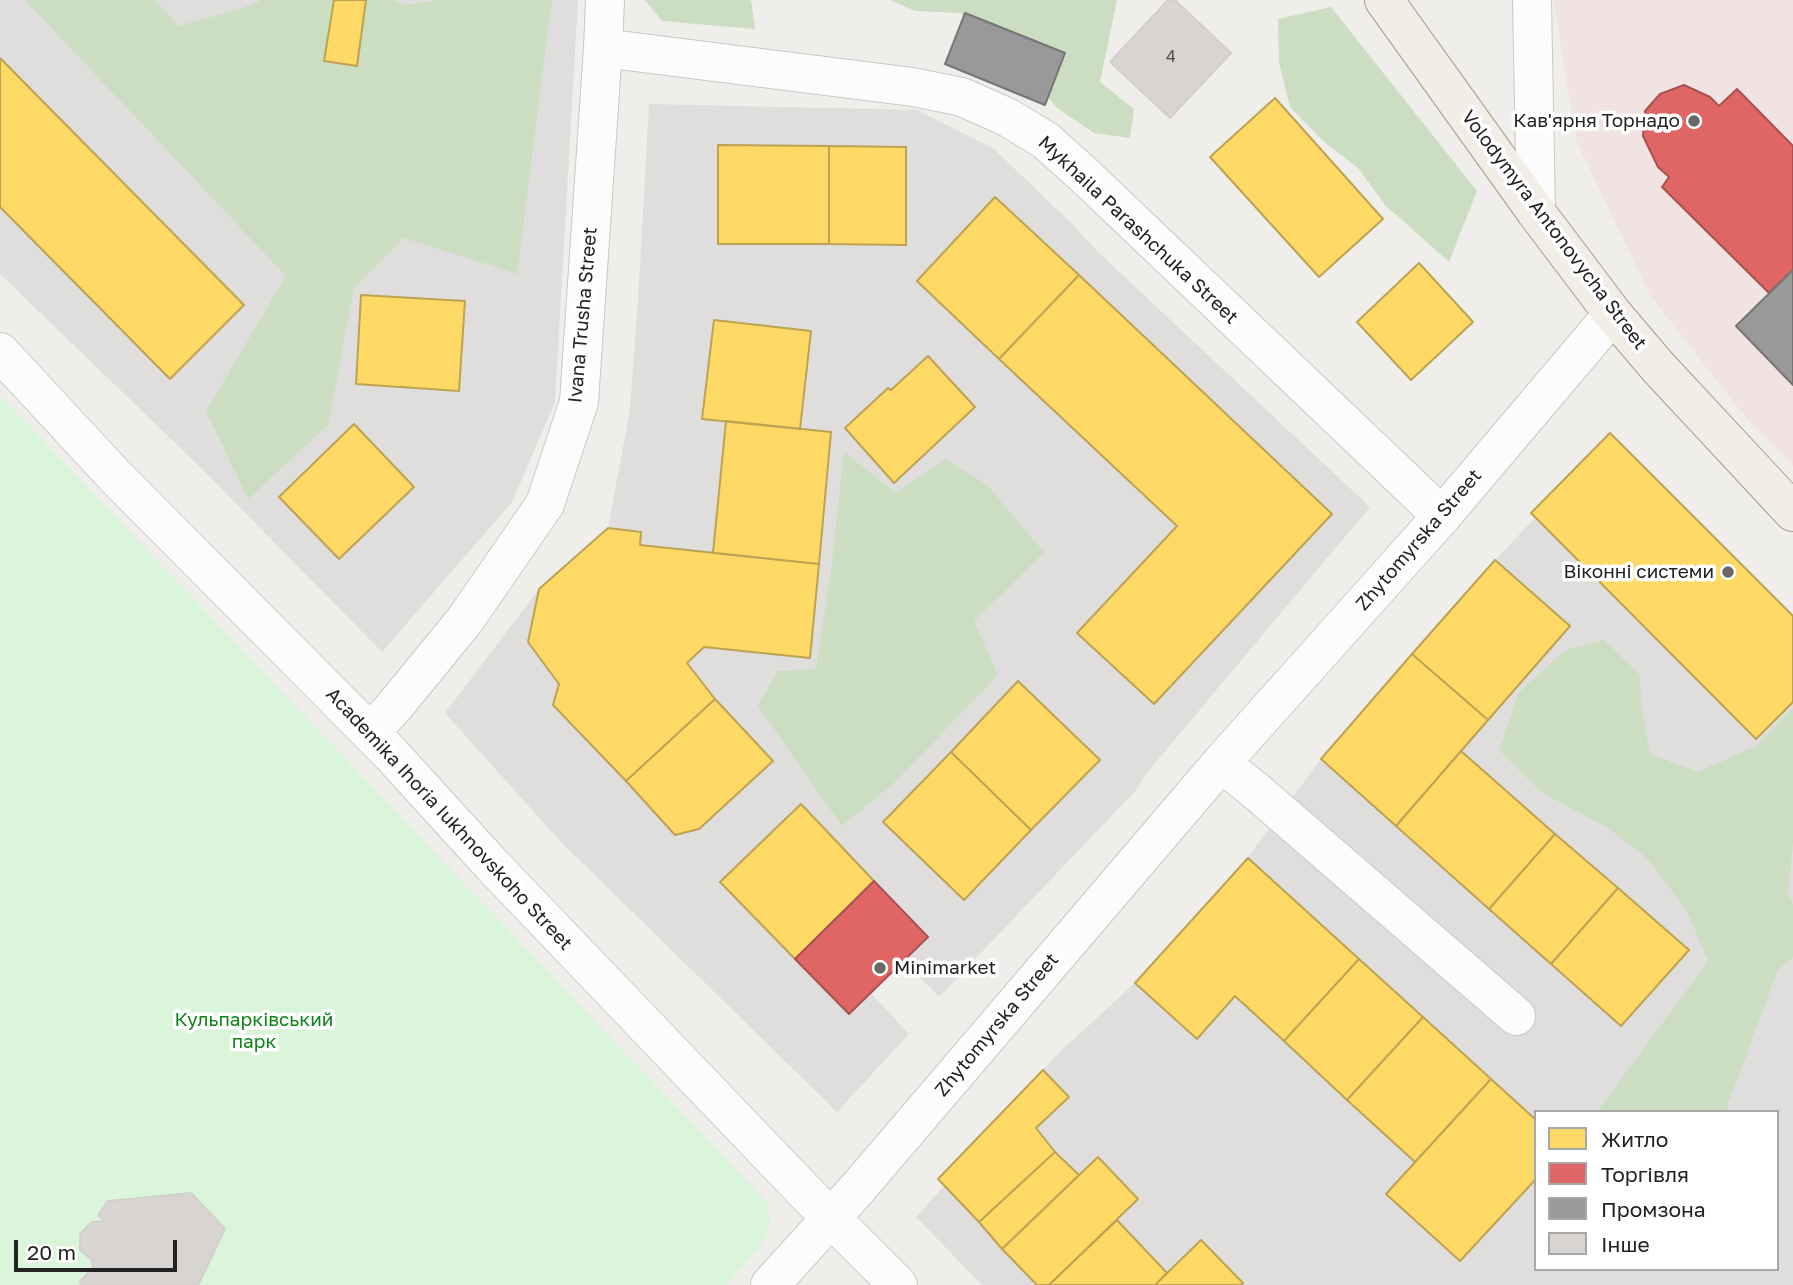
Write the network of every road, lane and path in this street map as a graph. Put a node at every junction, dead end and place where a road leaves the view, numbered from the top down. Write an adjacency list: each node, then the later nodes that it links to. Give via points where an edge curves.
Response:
1 (605, 0): 4 (street, Ivana Trusha Street)
2 (1384, 0): 5 (main road, Volodymyra Antonovycha Street)
3 (1532, 0): 5 (street)
4 (603, 48): 9 (street, Mykhaila Parashchuka Street, via 913,87 962,97 1007,117 1045,140 1073,165); 10 (street, Ivana Trusha Street, via 579,402 545,505 465,621)
5 (1536, 212): 6 (main road, Volodymyra Antonovycha Street)
6 (1613, 314): 8 (main road, Volodymyra Antonovycha Street); 9 (street, Zhytomyrska Street)
7 (0, 352): 10 (street, Academika Ihoria Iukhnovskoho Street, via 115,476)
8 (1793, 512)
9 (1441, 516): 11 (street, Zhytomyrska Street)
10 (370, 733): 13 (street, Academika Ihoria Iukhnovskoho Street)
11 (1221, 763): 12 (street); 13 (street, Zhytomyrska Street)
12 (1516, 1016)
13 (831, 1217): 14 (street, Zhytomyrska Street); 15 (street, Academika Ihoria Iukhnovskoho Street)
14 (770, 1285)
15 (898, 1285)

